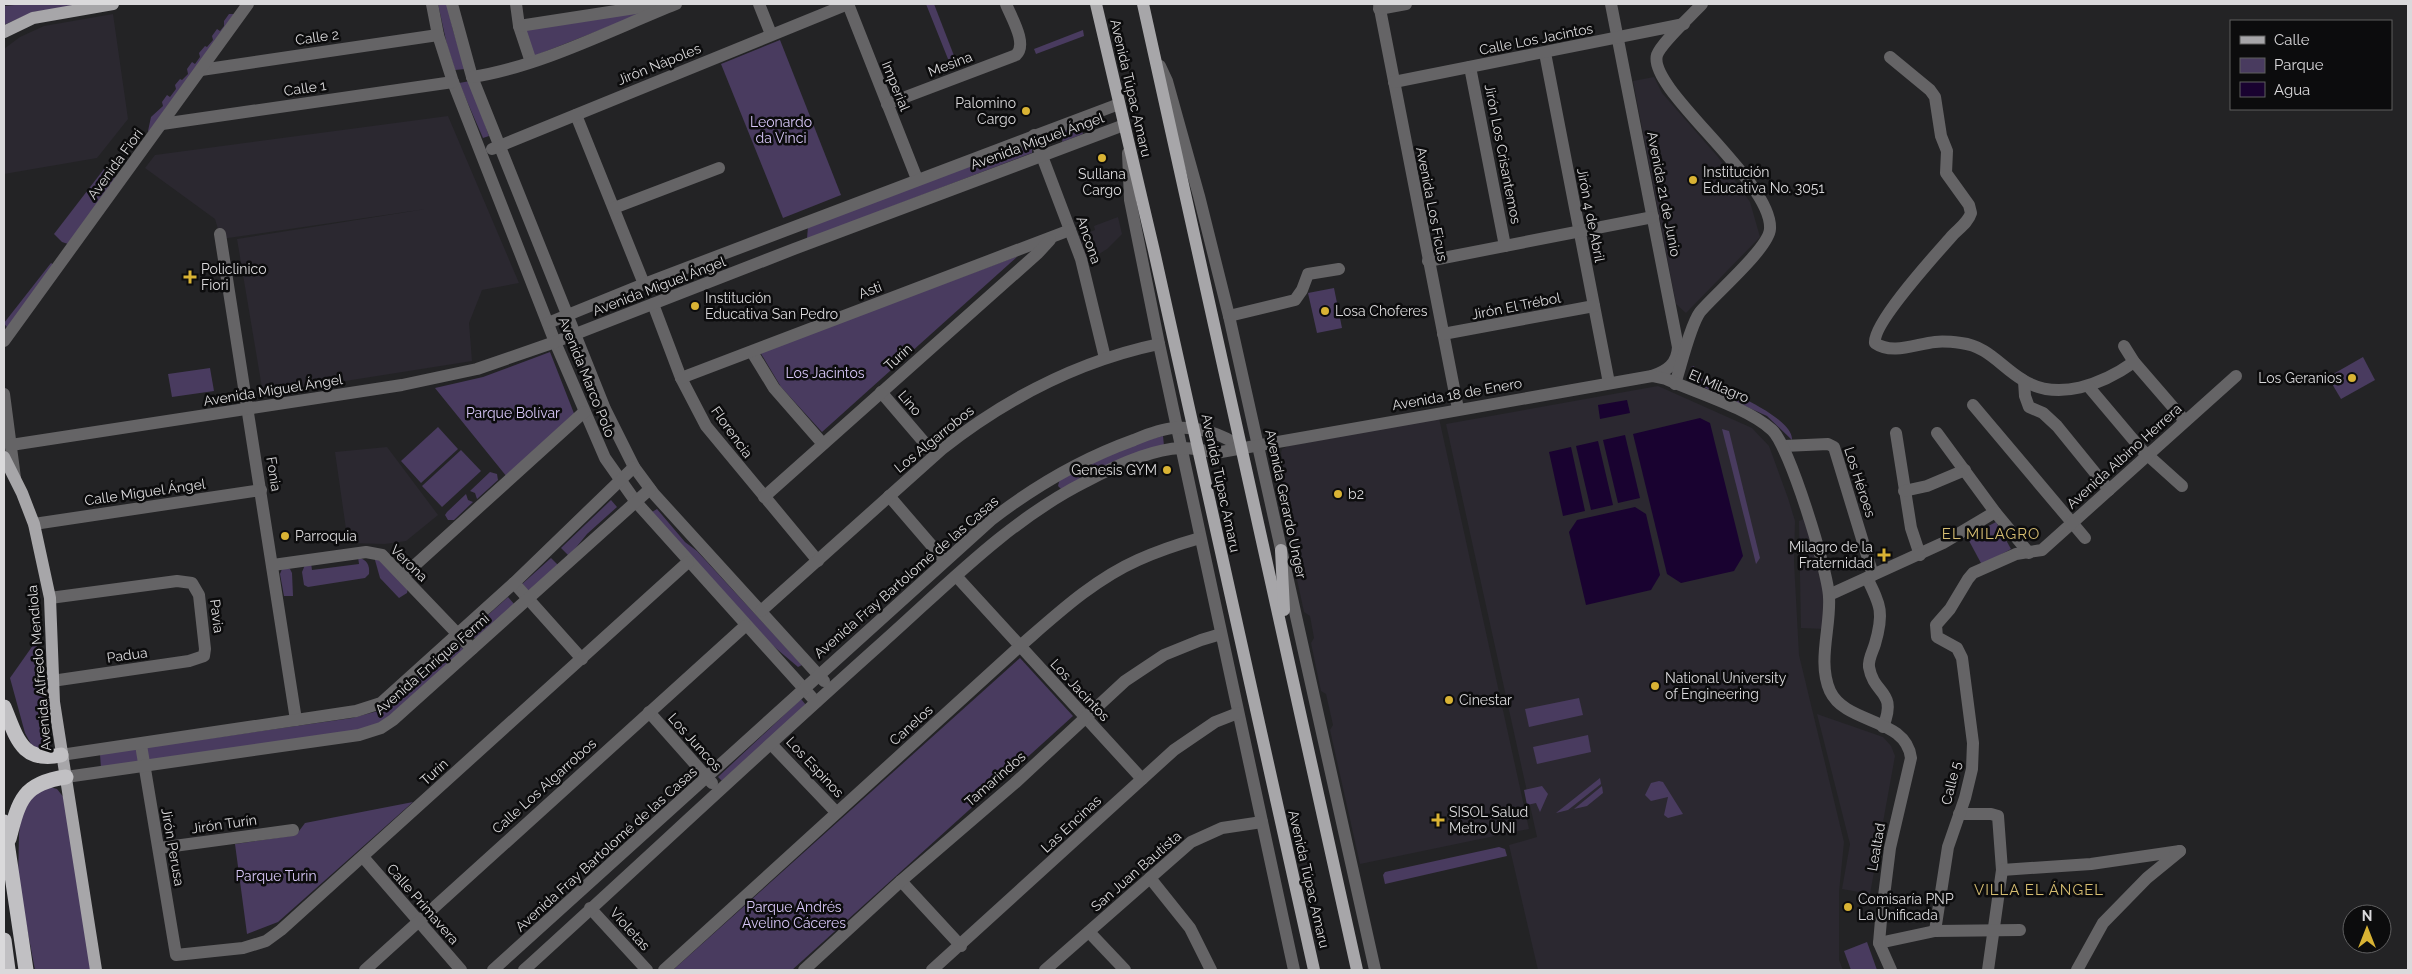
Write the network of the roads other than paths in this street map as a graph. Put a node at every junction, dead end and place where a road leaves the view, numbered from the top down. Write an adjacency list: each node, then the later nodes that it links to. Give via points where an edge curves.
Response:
1 (113, 4): 19 (main road, via 33,18)
2 (248, 4): 28 (street, Avenida Fiori)
3 (432, 4): 21 (street, Avenida Marco Polo)
4 (452, 4): 29 (street, Avenida Marco Polo)
5 (516, 4): 18 (street)
6 (661, 4): 18 (street)
7 (676, 4): 26 (street)
8 (759, 4): 20 (street)
9 (848, 4): 20 (street, Jirón Nápoles); 32 (street, Imperial)
10 (1006, 4): 32 (street, Mesina, via 1020,41 1016,55)
11 (1096, 4): 33 (main road, Avenida Túpac Amaru)
12 (1144, 4): 23 (main road, Avenida Túpac Amaru)
13 (1406, 4): 16 (street)
14 (1611, 4): 22 (street, Avenida 21 de Junio)
15 (1702, 4): 17 (street, El Milagro)
16 (1379, 6): 31 (street, Avenida Los Ficus)
17 (1689, 14): 22 (street, Calle Los Jacintos); 81 (street, El Milagro, via 1657,54 1659,71 1754,190 1768,215 1770,228 1764,244 1697,317)
18 (519, 26): 26 (street)
19 (4, 32)
20 (771, 34): 34 (street, Jirón Nápoles)
21 (438, 35): 28 (street, Calle 2); 30 (street, Avenida Marco Polo)
22 (1618, 39): 24 (street, Calle Los Jacintos); 47 (street, Avenida 21 de Junio)
23 (1153, 49): 65 (street, Avenida Gerardo Unger, via 1167,81); 99 (main road, Avenida Túpac Amaru)
24 (1545, 53): 27 (street, Calle Los Jacintos); 50 (street, Jirón 4 de Abril)
25 (1890, 57): 79 (street, via 1935,97 1941,136 1947,151 1946,173 1971,213 1968,221 1898,300 1874,338 1875,343 1895,348 1936,342 1971,345 1991,354)
26 (531, 62): 29 (street)
27 (1470, 67): 31 (street, Calle Los Jacintos); 55 (street, Jirón Los Crisantemos)
28 (201, 70): 35 (street, Avenida Fiori)
29 (472, 77): 39 (street, Avenida Marco Polo)
30 (453, 82): 35 (street, Calle 1); 40 (street, Avenida Marco Polo)
31 (1394, 82): 58 (street, Avenida Los Ficus)
32 (887, 104): 43 (street, Imperial)
33 (1119, 104): 36 (main road, Avenida Túpac Amaru); 37 (street, Avenida Miguel Ángel)
34 (576, 114): 39 (street, Jirón Nápoles); 45 (street)
35 (162, 124): 69 (street, Avenida Fiori)
36 (1124, 125): 38 (main road, Avenida Túpac Amaru); 41 (street, Avenida Miguel Ángel)
37 (1034, 135): 41 (street, Ancona); 43 (street, Avenida Miguel Ángel)
38 (1127, 138): 71 (street, via 1130,200); 91 (main road, Avenida Túpac Amaru)
39 (499, 146): 40 (street, Jirón Nápoles); 44 (street, Avenida Marco Polo)
40 (482, 153): 46 (street, Avenida Marco Polo)
41 (1041, 155): 49 (street, Ancona); 56 (street, Avenida Miguel Ángel)
42 (719, 168): 45 (street)
43 (917, 179): 48 (street, Avenida Miguel Ángel)
44 (523, 204): 46 (street); 51 (street, Avenida Marco Polo)
45 (614, 208): 61 (street)
46 (505, 212): 54 (street, Avenida Marco Polo)
47 (1653, 217): 50 (street); 76 (street, Avenida 21 de Junio, via 1678,347 1672,366)
48 (790, 228): 56 (street); 61 (street, Avenida Miguel Ángel)
49 (1070, 230): 53 (street, Asti); 74 (street, Ancona, via 1084,269)
50 (1579, 231): 55 (street); 63 (street, Jirón 4 de Abril)
51 (534, 233): 54 (street); 57 (street, Avenida Marco Polo)
52 (220, 234): 86 (street, Fonia)
53 (1050, 238): 73 (street, Asti); 83 (street, Turín, via 1038,253)
54 (517, 240): 59 (street, Avenida Marco Polo)
55 (1505, 246): 58 (street)
56 (798, 248): 62 (street, Avenida Miguel Ángel)
57 (546, 260): 59 (street); 64 (street, Avenida Marco Polo)
58 (1428, 261): 67 (street, Avenida Los Ficus)
59 (528, 268): 66 (street, Avenida Marco Polo)
60 (1339, 269): 65 (street, via 1308,274 1300,293 1292,301)
61 (644, 284): 64 (street, Avenida Miguel Ángel)
62 (653, 304): 68 (street, Avenida Miguel Ángel); 78 (street, Florencia)
63 (1594, 306): 67 (street, Jirón El Trébol); 80 (street, Jirón 4 de Abril)
64 (568, 316): 66 (street, Avenida Miguel Ángel); 68 (street, Avenida Marco Polo)
65 (1229, 316): 96 (street, Avenida Gerardo Unger)
66 (548, 323): 70 (street, Avenida Marco Polo)
67 (1443, 334): 87 (street, Avenida Los Ficus)
68 (575, 335): 70 (street, Avenida Miguel Ángel); 104 (street, Avenida Marco Polo, via 614,430)
69 (4, 341)
70 (555, 342): 86 (street, Avenida Miguel Ángel, via 452,376); 88 (street, Avenida Marco Polo)
71 (1159, 344): 74 (street, Los Algarrobos); 90 (street)
72 (2124, 346): 75 (street)
73 (752, 352): 78 (street, Asti); 94 (street, via 774,388)
74 (1105, 358): 101 (street, Los Algarrobos, via 1011,401 974,424)
75 (2134, 362): 82 (street); 89 (street)
76 (1652, 376): 80 (street, Avenida 18 de Enero); 81 (street, Avenida 18 de Enero)
77 (2236, 376): 89 (street, Avenida Albino Herrera)
78 (681, 378): 115 (street, Florencia, via 706,426)
79 (2024, 381): 82 (street, via 2048,388); 112 (street, via 2029,407 2043,413 2057,426)
80 (1609, 383): 87 (street, Avenida 18 de Enero)
81 (1675, 384): 97 (street, El Milagro, via 1757,418 1777,435)
82 (2088, 386): 102 (street)
83 (881, 392): 94 (street, Turín); 101 (street, Lino)
84 (4, 394): 95 (street)
85 (1973, 405): 119 (street)
86 (248, 409): 95 (street, Avenida Miguel Ángel); 111 (street, Fonia)
87 (1458, 409): 96 (street, Avenida 18 de Enero)
88 (584, 412): 107 (street, Avenida Marco Polo); 130 (street)
89 (2185, 421): 102 (street, Avenida Albino Herrera)
90 (1176, 428): 91 (street, Avenida Fray Bartolomé de las Casas); 98 (street); 108 (street, Avenida Fray Bartolomé de las Casas, via 1116,446)
91 (1194, 429): 99 (street, Avenida Fray Bartolomé de las Casas, via 1225,436); 100 (main road, Avenida Túpac Amaru)
92 (1896, 433): 113 (street)
93 (1937, 433): 105 (street)
94 (823, 444): 115 (street, Turín)
95 (11, 445): 106 (street)
96 (1258, 445): 99 (street, Avenida 18 de Enero); 123 (street, Avenida Gerardo Unger)
97 (1784, 446): 132 (street, Los Héroes, via 1832,445); 134 (street, El Milagro, via 1818,546)
98 (1180, 448): 100 (street); 116 (street, via 1108,471); 121 (street)
99 (1242, 448): 100 (street, via 1221,452); 143 (main road, Avenida Túpac Amaru)
100 (1198, 451): 204 (main road, Avenida Túpac Amaru)
101 (935, 455): 114 (street, Los Algarrobos)
102 (2147, 456): 109 (street); 112 (street, Avenida Albino Herrera)
103 (4, 458): 106 (main road, Avenida Alfredo Mendiola)
104 (634, 468): 107 (street, Avenida Enrique Fermi); 110 (street, Avenida Marco Polo)
105 (1965, 470): 113 (street, via 1927,486); 118 (street)
106 (15, 478): 120 (main road, Avenida Alfredo Mendiola)
107 (621, 482): 117 (street, Avenida Marco Polo); 133 (street, Avenida Enrique Fermi)
108 (1042, 484): 116 (street); 127 (street, Avenida Fray Bartolomé de las Casas, via 991,520)
109 (2182, 486)
110 (650, 489): 117 (street, Avenida Enrique Fermi); 137 (street, Avenida Marco Polo)
111 (261, 490): 120 (street, Calle Miguel Ángel); 129 (street, Fonia)
112 (2109, 490): 119 (street, Avenida Albino Herrera)
113 (1904, 491): 125 (street)
114 (890, 496): 126 (street, Los Algarrobos); 127 (street)
115 (764, 497): 126 (street, Florencia)
116 (1052, 500): 131 (street, via 1017,524)
117 (636, 502): 128 (street, Avenida Marco Polo); 136 (street, Avenida Enrique Fermi)
118 (1995, 512): 124 (street); 125 (street)
119 (2072, 523): 122 (street); 124 (street, Avenida Albino Herrera, via 2042,550)
120 (34, 524): 135 (main road, Avenida Alfredo Mendiola)
121 (1200, 538): 140 (street); 142 (street, Canelos, via 1136,560 1096,583)
122 (2084, 538)
123 (1281, 550): 143 (main road); 205 (street, Avenida Gerardo Unger)
124 (2029, 553): 141 (street, Avenida Albino Herrera, via 2012,556 1977,571 1968,579 1953,606 1935,628 1939,640)
125 (1920, 554): 132 (street)
126 (818, 560): 137 (street, Los Algarrobos)
127 (945, 561): 147 (street, Avenida Fray Bartolomé de las Casas)
128 (688, 562): 138 (street, Avenida Marco Polo); 146 (street, Turín)
129 (273, 564): 130 (street, Verona, via 375,552 385,556); 156 (street, Fonia)
130 (403, 576): 139 (street, Verona)
131 (957, 577): 142 (street, Los Jacintos); 150 (street)
132 (1870, 577): 134 (street); 157 (street, via 1881,609 1869,664 1889,703)
133 (514, 583): 136 (street); 139 (street, Avenida Enrique Fermi)
134 (1829, 595): 157 (street, El Milagro, via 1829,630 1824,661 1831,692 1847,709)
135 (50, 598): 145 (street, Pavia, via 178,581 192,583 199,595 206,649); 148 (main road, Avenida Alfredo Mendiola)
136 (529, 599): 144 (street, Avenida Enrique Fermi); 146 (street)
137 (761, 611): 147 (street, Avenida Marco Polo)
138 (745, 626): 149 (street, Avenida Marco Polo); 153 (street, Calle Los Algarrobos)
139 (458, 634): 144 (street, Verona); 156 (street, Avenida Enrique Fermi, via 381,703 356,711)
140 (1221, 634): 154 (street); 155 (street, Tamarindos, via 1186,645 1154,661 1124,681)
141 (1953, 645): 168 (street, Calle 5, via 1962,658 1973,742 1972,769)
142 (1019, 647): 155 (street, Los Jacintos); 167 (street, Canelos)
143 (1286, 648): 188 (main road, Avenida Túpac Amaru)
144 (472, 649): 162 (street, Avenida Enrique Fermi, via 381,728 343,737)
145 (204, 656): 148 (street, Padua, via 189,662)
146 (582, 659): 174 (street, Turín)
147 (818, 675): 149 (street, Avenida Fray Bartolomé de las Casas); 150 (street, Avenida Marco Polo)
148 (52, 680): 161 (main road, Avenida Alfredo Mendiola)
149 (803, 688): 151 (street, Avenida Marco Polo); 164 (street, Avenida Fray Bartolomé de las Casas)
150 (832, 688): 151 (street)
151 (816, 702): 160 (street)
152 (4, 707): 161 (highway, via 18,739 29,752 40,758)
153 (649, 712): 164 (street, Los Juncos); 179 (street, Calle Los Algarrobos)
154 (1238, 714): 165 (street, Las Encinas, via 1214,722 1186,740); 170 (street)
155 (1086, 718): 165 (street, Los Jacintos); 177 (street, Tamarindos)
156 (296, 720): 159 (street, Avenida Enrique Fermi)
157 (1883, 727): 158 (street, El Milagro)
158 (1896, 733): 185 (street, Lealtad, via 1908,746 1911,758 1890,848)
159 (141, 744): 161 (street, Avenida Enrique Fermi); 162 (street, Jirón Perusa)
160 (771, 744): 166 (street); 167 (street, Los Espinos)
161 (61, 755): 163 (main road, Avenida Alfredo Mendiola)
162 (144, 766): 163 (street, Avenida Enrique Fermi); 173 (street, Jirón Perusa)
163 (66, 777): 172 (highway, via 40,782 30,789 17,810); 192 (main road, Avenida Alfredo Mendiola)
164 (708, 778): 166 (street, Los Juncos); 195 (street, Avenida Fray Bartolomé de las Casas)
165 (1142, 779): 186 (street, Las Encinas)
166 (718, 792): 178 (street)
167 (836, 812): 197 (street, Canelos)
168 (1959, 814): 175 (street, via 1998,816); 182 (street, Calle 5, via 1948,847)
169 (4, 822): 172 (highway)
170 (1262, 822): 176 (street, San Juan Bautista, via 1222,828 1200,836); 203 (street)
171 (293, 830): 173 (street, Jirón Turín)
172 (7, 848): 191 (highway)
173 (159, 848): 187 (street, Jirón Perusa)
174 (363, 857): 179 (street, Calle Primavera); 187 (street, Turín, via 266,941 243,948)
175 (2002, 870): 180 (street); 208 (street, via 2092,864 2180,851 2147,878 2103,923)
176 (1150, 878): 183 (street, San Juan Bautista); 202 (street, via 1190,928)
177 (902, 880): 186 (street); 198 (street, Tamarindos)
178 (590, 908): 189 (street); 196 (street, Violetas)
179 (417, 921): 193 (street, Calle Los Algarrobos); 194 (street, Calle Primavera)
180 (1994, 930): 181 (street); 182 (street); 207 (street)
181 (2020, 930)
182 (1935, 931): 185 (street)
183 (1089, 932): 200 (street, San Juan Bautista); 201 (street)
184 (4, 940): 190 (highway)
185 (1879, 943): 206 (street)
186 (960, 946): 199 (street, Las Encinas)
187 (176, 955)
188 (1358, 968)
189 (529, 969)
190 (8, 970)
191 (26, 970)
192 (96, 970)
193 (365, 970)
194 (460, 970)
195 (493, 970)
196 (647, 970)
197 (664, 970)
198 (804, 970)
199 (932, 970)
200 (1045, 970)
201 (1125, 970)
202 (1211, 970)
203 (1294, 970)
204 (1314, 970)
205 (1375, 970)
206 (1891, 970)
207 (1988, 970)
208 (2077, 970)

